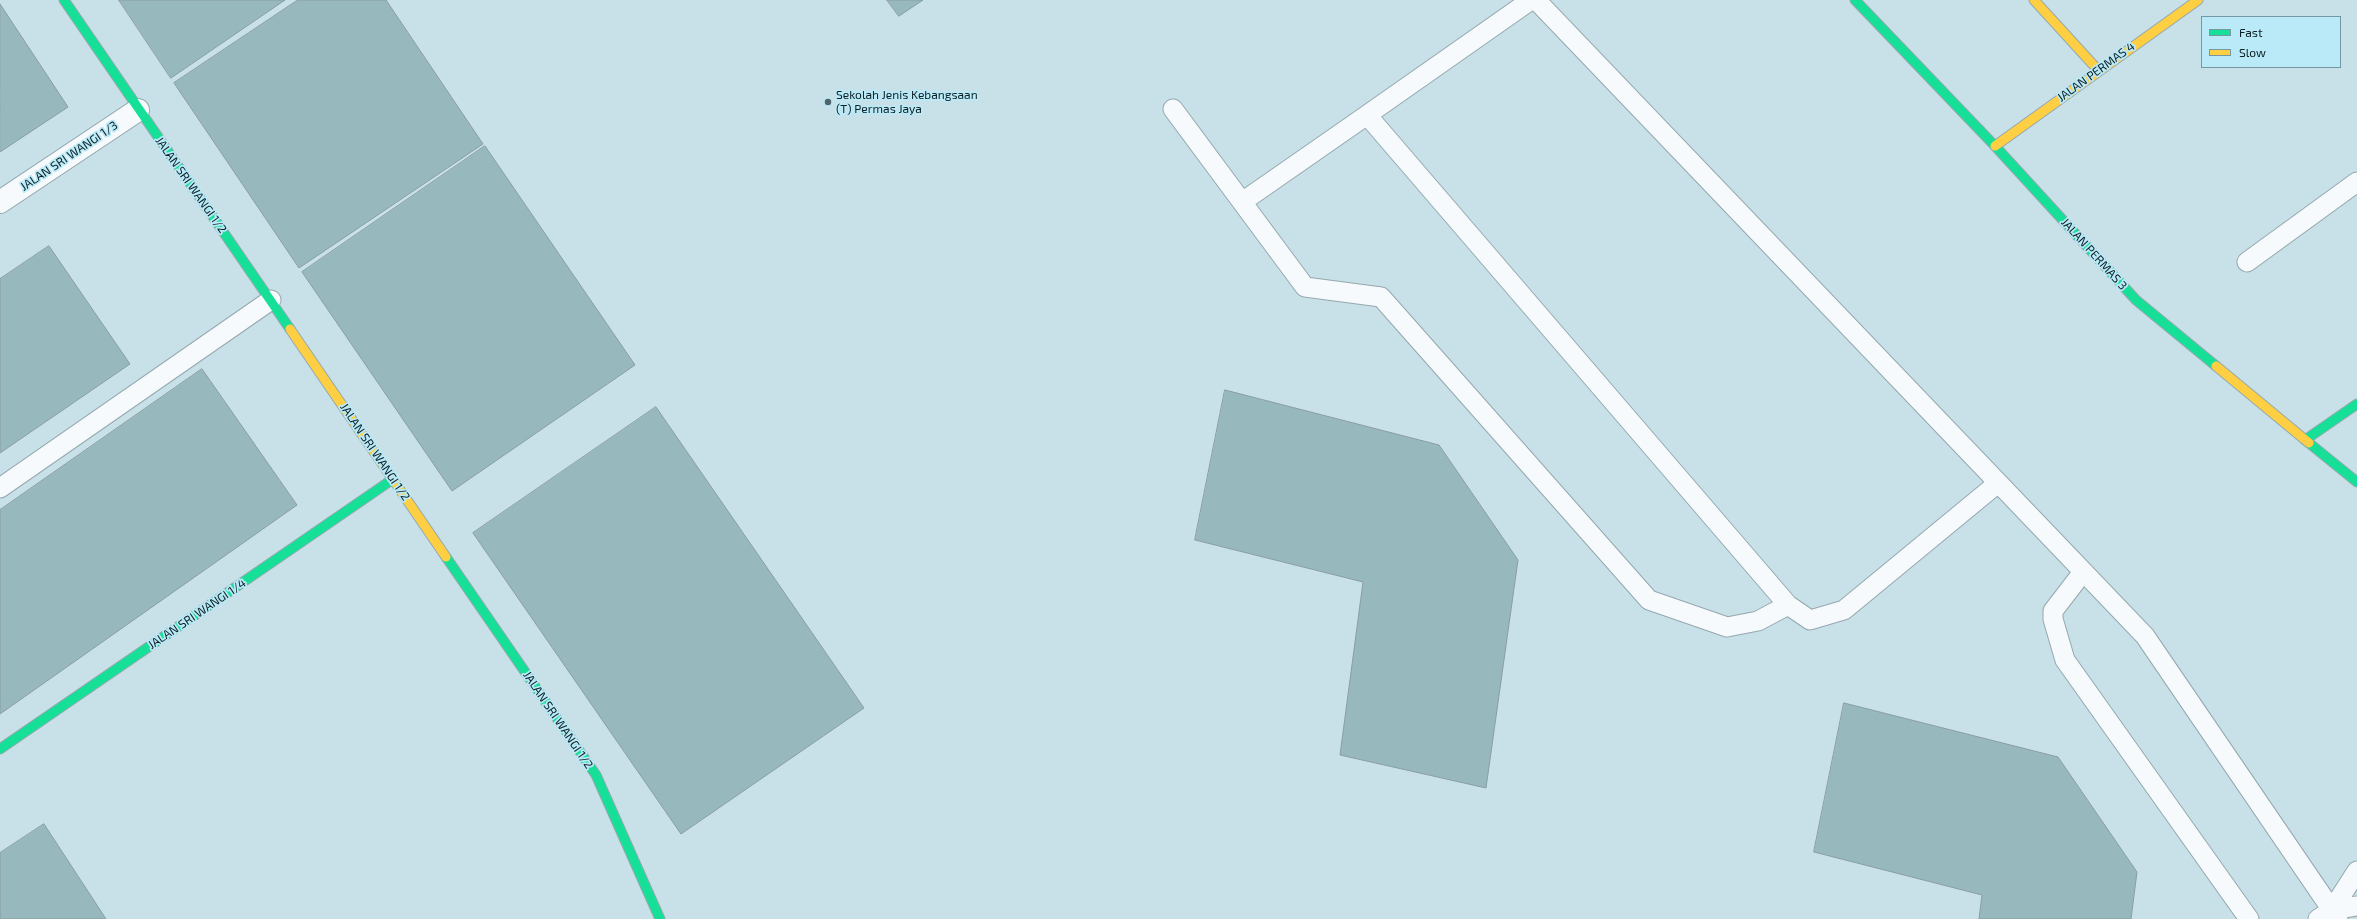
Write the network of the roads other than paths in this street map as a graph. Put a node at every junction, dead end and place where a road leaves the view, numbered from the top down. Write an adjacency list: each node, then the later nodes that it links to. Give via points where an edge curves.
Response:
1 (64, 0): 8 (street, JALAN SRI WANGI 1/2)
2 (1531, 0): 10 (lane)
3 (1536, 0): 21 (lane)
4 (1855, 0): 11 (street, JALAN PERMAS 3)
5 (2034, 0): 7 (street)
6 (2198, 0): 7 (street, JALAN PERMAS 4)
7 (2098, 70): 11 (street, JALAN PERMAS 4)
8 (138, 110): 13 (street, JALAN SRI WANGI 1/3); 16 (street, JALAN SRI WANGI 1/2)
9 (1173, 110): 14 (lane)
10 (1367, 115): 14 (lane); 24 (lane)
11 (1995, 146): 18 (street, JALAN PERMAS 3, via 2136,300)
12 (2357, 182): 15 (lane)
13 (0, 202)
14 (1242, 202): 24 (lane, via 1305,287 1381,297 1649,600 1727,627 1758,621)
15 (2247, 262)
16 (271, 300): 19 (street, JALAN SRI WANGI 1/2); 22 (lane)
17 (2357, 404): 18 (street)
18 (2305, 440): 20 (street, JALAN PERMAS 3)
19 (393, 479): 25 (street, JALAN SRI WANGI 1/4); 29 (street, JALAN SRI WANGI 1/2, via 596,775)
20 (2357, 482)
21 (1998, 483): 23 (lane); 24 (lane, via 1844,610 1810,620)
22 (0, 488)
23 (2083, 572): 28 (lane, via 2145,636); 30 (lane, via 2053,611 2065,660)
24 (1788, 605)
25 (0, 749)
26 (2357, 871): 28 (lane)
27 (2357, 906): 28 (lane)
28 (2330, 916)
29 (660, 919)
30 (2249, 919)

